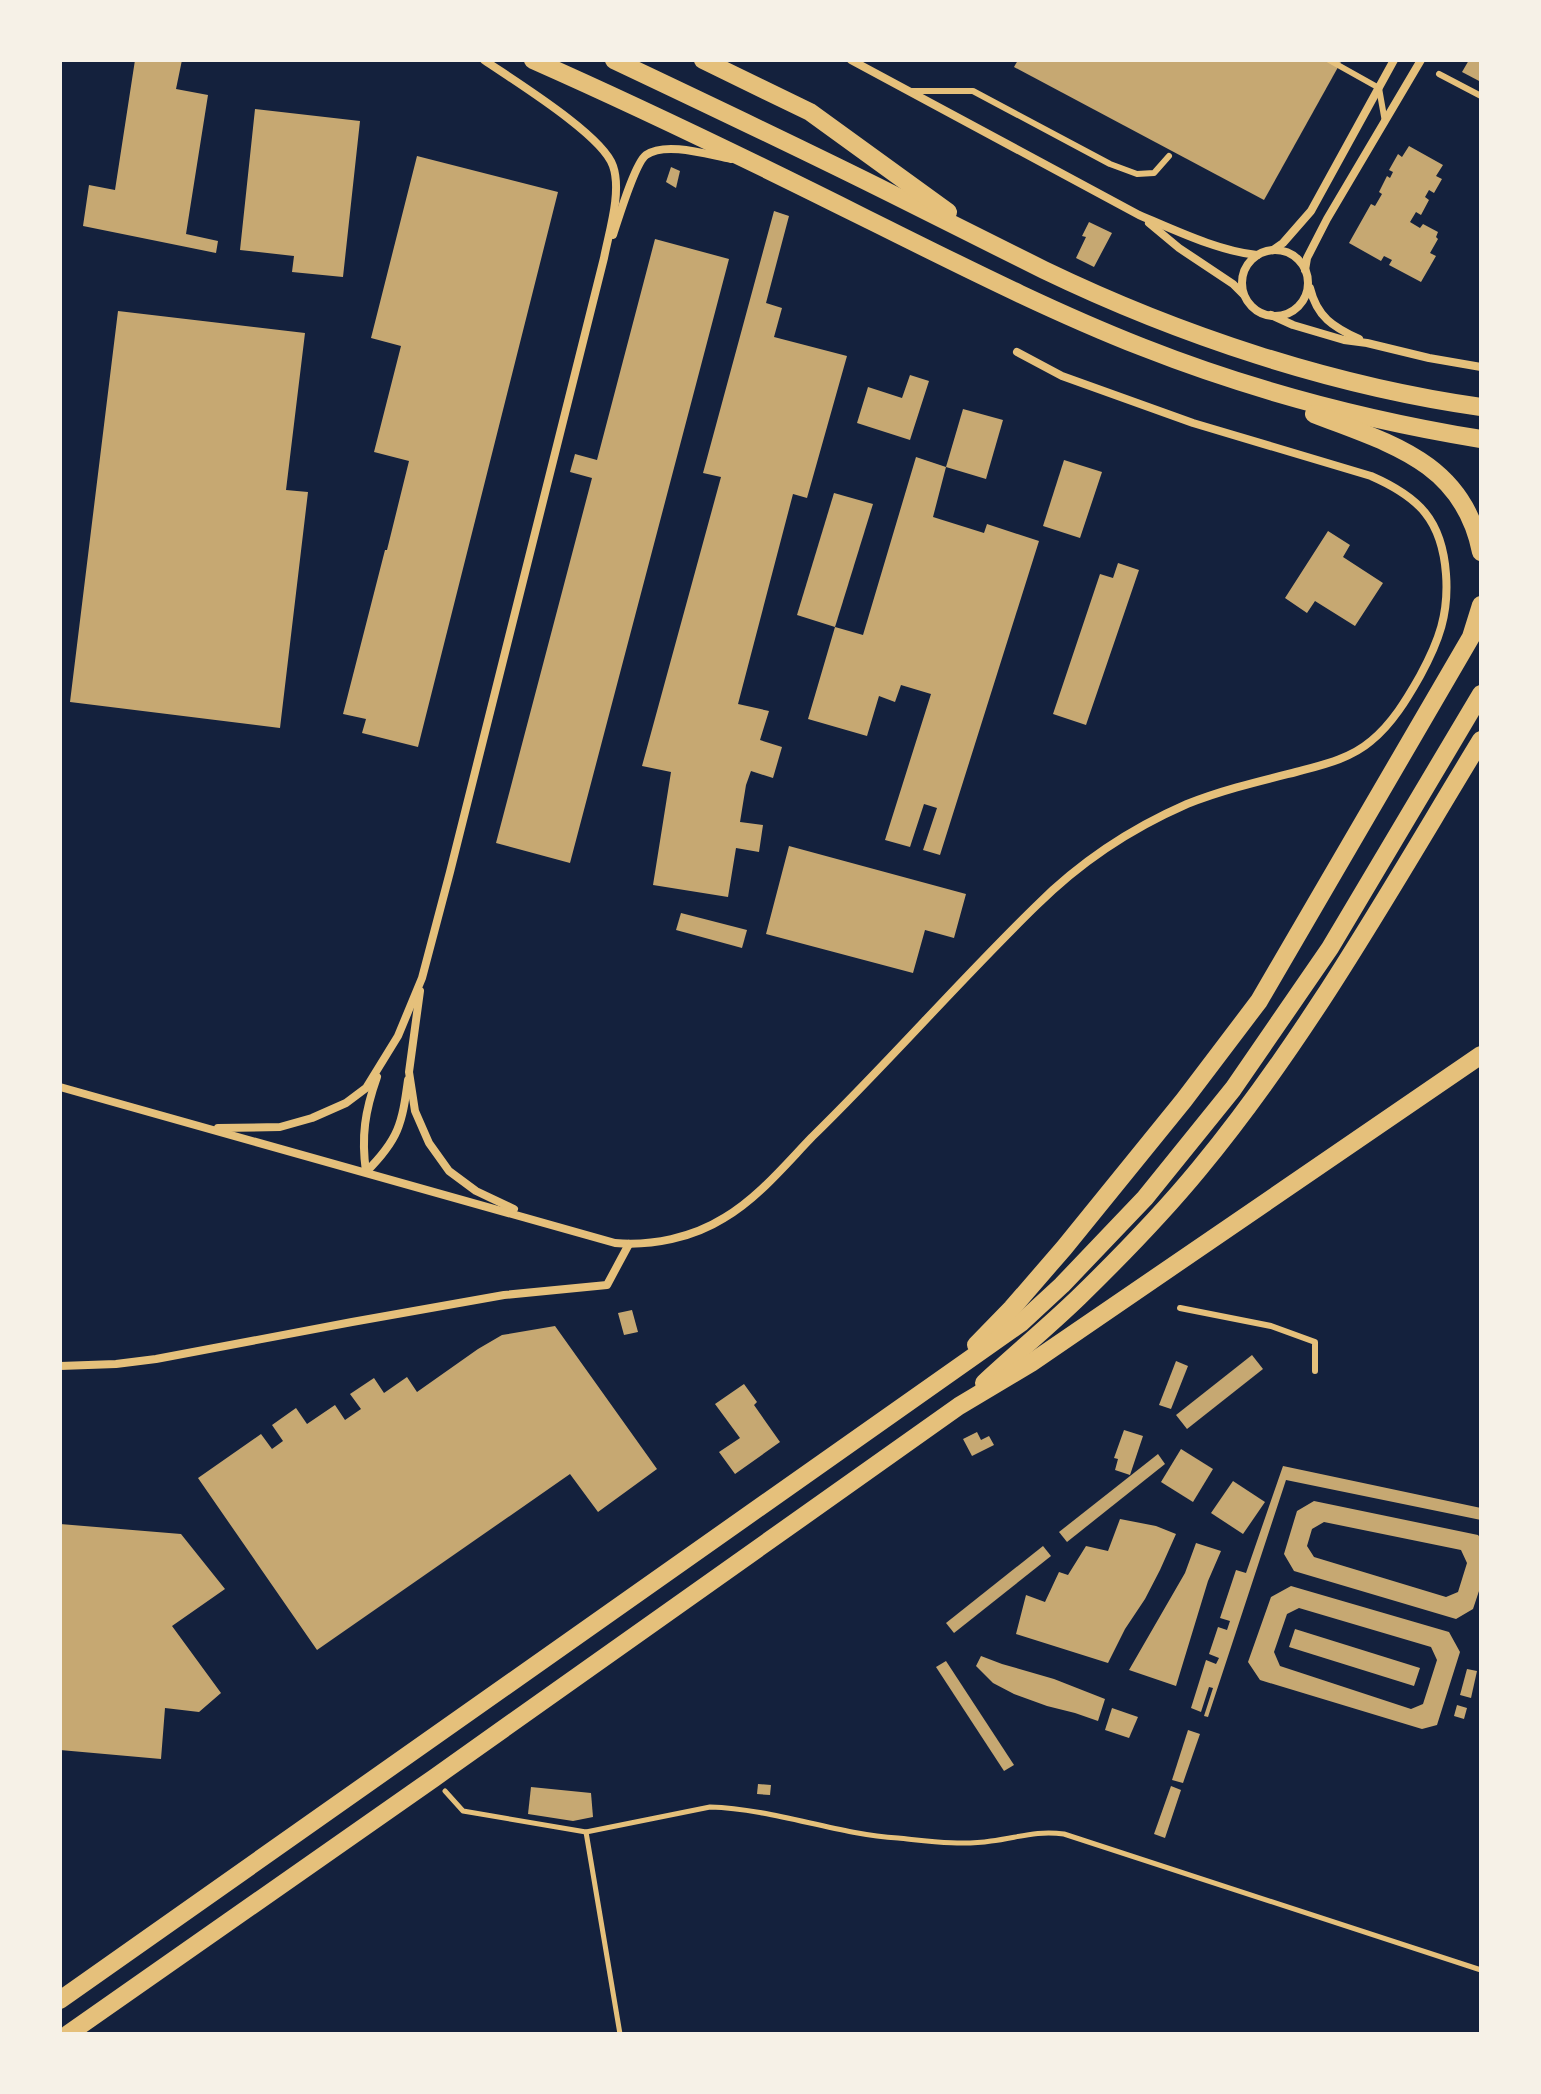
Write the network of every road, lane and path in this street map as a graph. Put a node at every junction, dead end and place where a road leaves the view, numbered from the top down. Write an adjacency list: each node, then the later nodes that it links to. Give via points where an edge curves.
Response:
1 (484, 60): 21 (street, via 607,153 616,186)
2 (533, 60): 16 (main road)
3 (614, 60): 18 (main road)
4 (703, 60): 18 (main road, via 810,112)
5 (851, 60): 9 (street)
6 (1329, 60): 11 (lane)
7 (1394, 60): 11 (street)
8 (1421, 60): 14 (street)
9 (870, 64): 12 (street)
10 (1439, 74): 13 (lane)
11 (1379, 88): 14 (lane); 19 (street, via 1311,211)
12 (909, 91): 15 (lane, via 973,91 1137,174 1154,173); 17 (street)
13 (1481, 96)
14 (1385, 122): 22 (street, via 1327,219)
15 (1169, 156)
16 (756, 164): 21 (street, via 678,149 645,155); 27 (main road, via 997,283)
17 (1139, 215): 20 (street); 24 (street)
18 (989, 242): 30 (main road, via 1101,295 1211,338 1353,381)
19 (1273, 250): 20 (street); 22 (street, via 1293,255)
20 (1257, 255): 24 (street, via 1243,273)
21 (604, 258): 36 (street)
22 (1305, 270): 23 (street)
23 (1308, 281): 25 (street, via 1307,292 1293,311); 26 (street, via 1313,299 1331,324)
24 (1244, 295): 25 (street, via 1260,312)
25 (1271, 315): 26 (street, via 1323,335)
26 (1367, 343): 29 (street)
27 (1144, 348): 31 (main road, via 1322,406); 32 (main road, via 1414,455 1453,491 1469,516)
28 (1017, 352): 46 (street, via 1062,376 1193,423 1398,487 1432,520 1441,542 1447,589 1436,645 1414,687 1370,743 1335,761 1188,804 1095,855 1038,903 749,1200 698,1232)
29 (1481, 367)
30 (1481, 407)
31 (1481, 439)
32 (1481, 552)
33 (1481, 605): 50 (main road, via 1471,637 1259,1001 1064,1248 996,1326)
34 (1481, 694): 50 (main road, via 1330,948 1233,1089 1145,1198 1062,1285 1021,1323)
35 (1481, 740): 51 (main road, via 1350,956 1218,1145 1078,1298)
36 (422, 978): 39 (street); 40 (street)
37 (1481, 1055): 42 (main road)
38 (1481, 1064): 42 (main road)
39 (382, 1065): 43 (street, via 366,1088 312,1118 280,1127); 44 (street, via 363,1127)
40 (409, 1072): 44 (street, via 394,1140); 45 (street, via 415,1111 449,1171 476,1191)
41 (60, 1087): 43 (street)
42 (1387, 1119): 51 (main road, via 1031,1363)
43 (205, 1128): 44 (street)
44 (366, 1172): 45 (street)
45 (537, 1220): 46 (street)
46 (629, 1244): 48 (street, via 607,1285 504,1295 156,1359)
47 (1180, 1308): 49 (lane, via 1271,1326 1315,1342)
48 (60, 1366)
49 (1315, 1371)
50 (938, 1381): 55 (main road)
51 (959, 1406): 52 (main road)
52 (434, 1778): 53 (path, via 463,1811); 56 (main road)
53 (586, 1832): 54 (path, via 710,1807 880,1837 990,1842 1055,1832); 57 (path)
54 (1481, 1970)
55 (60, 2000)
56 (68, 2034)
57 (620, 2034)

